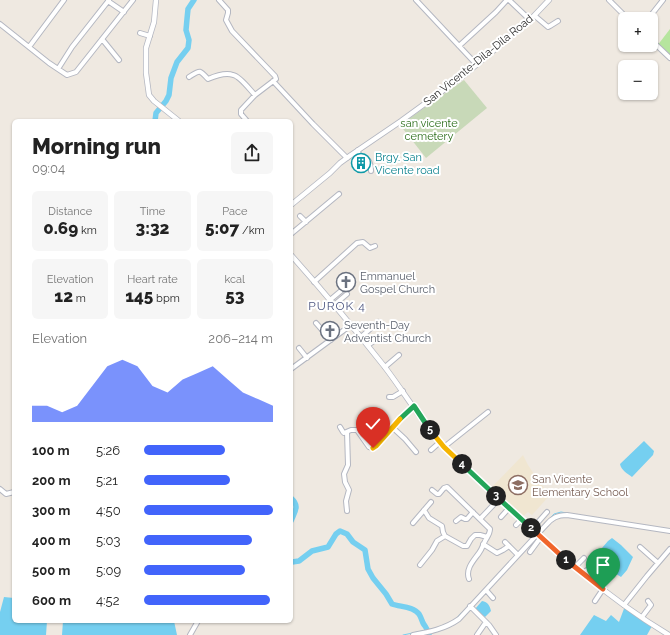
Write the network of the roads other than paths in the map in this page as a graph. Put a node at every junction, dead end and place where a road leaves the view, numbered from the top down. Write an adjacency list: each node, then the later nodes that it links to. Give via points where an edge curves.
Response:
1 (64, 0): 22 (street)
2 (109, 0): 11 (street); 27 (street)
3 (133, 0): 11 (street)
4 (156, 0): 19 (street)
5 (219, 0): 29 (street, via 228,10 226,20 232,31 276,76)
6 (416, 0): 21 (street)
7 (508, 0): 15 (street); 21 (street)
8 (549, 0): 14 (street, San Vicente-Dila-Dila Road)
9 (609, 0): 12 (street)
10 (663, 0): 13 (street)
11 (124, 12): 20 (street)
12 (621, 12)
13 (654, 12)
14 (535, 16): 15 (street, San Vicente-Dila-Dila Road); 16 (street, via 548,27)
15 (530, 20): 26 (street, San Vicente-Dila-Dila Road)
16 (558, 21)
17 (0, 24): 22 (street)
18 (140, 33): 19 (street)
19 (150, 36): 31 (street, via 146,48 149,95)
20 (102, 39): 25 (street); 27 (street, via 76,72 67,75)
21 (460, 46): 26 (street)
22 (29, 47): 27 (street)
23 (658, 47): 24 (street)
24 (670, 58)
25 (119, 60)
26 (476, 64): 33 (street, San Vicente-Dila-Dila Road, via 425,104)
27 (58, 69)
28 (189, 77): 30 (street, via 198,72 202,72 208,79 218,75 234,75)
29 (273, 81): 30 (street); 34 (street)
30 (255, 95): 32 (street, via 241,110)
31 (177, 119)
32 (245, 119)
33 (358, 150): 34 (street, San Vicente-Dila-Dila Road); 35 (street, via 359,156 366,158 371,164)
34 (347, 158): 37 (street, San Vicente-Dila-Dila Road)
35 (371, 171)
36 (339, 194): 39 (street)
37 (293, 203)
38 (300, 216): 39 (street)
39 (306, 222): 40 (street)
40 (293, 232)
41 (375, 246): 43 (street, via 370,248 359,242)
42 (293, 257): 43 (street)
43 (314, 282): 46 (street)
44 (342, 290): 46 (street)
45 (347, 294): 47 (street)
46 (330, 300): 47 (street)
47 (334, 305): 50 (street)
48 (378, 322): 51 (street)
49 (316, 323): 53 (street)
50 (351, 325): 51 (street); 53 (street)
51 (361, 337): 54 (street)
52 (380, 337): 54 (street)
53 (331, 340): 57 (street)
54 (368, 346): 58 (street)
55 (299, 348): 57 (street)
56 (399, 354): 58 (street)
57 (307, 358): 59 (street)
58 (385, 367): 60 (street)
59 (293, 368)
60 (403, 391): 61 (street); 62 (street)
61 (389, 397)
62 (414, 406): 65 (street); 67 (street)
63 (488, 412): 68 (street)
64 (340, 427): 66 (street, via 343,432)
65 (392, 427): 66 (street, via 373,448 369,447 357,430); 70 (street)
66 (347, 432): 78 (street, via 348,464 344,474 349,490)
67 (440, 442): 68 (street); 69 (street)
68 (444, 447): 74 (street)
69 (431, 450)
70 (416, 452)
71 (0, 489): 73 (street, via 6,494)
72 (432, 490): 79 (street, via 439,494 447,488)
73 (12, 492)
74 (500, 499): 76 (street); 82 (street)
75 (431, 502): 77 (street)
76 (509, 508): 81 (street); 83 (street)
77 (424, 510): 85 (street); 90 (street, via 442,526)
78 (347, 511)
79 (473, 512): 82 (street); 84 (street, via 466,520 461,517)
80 (547, 512): 87 (street)
81 (502, 517)
82 (480, 519): 91 (street, via 490,529)
83 (521, 520): 86 (street); 87 (street)
84 (456, 522)
85 (413, 523)
86 (516, 525)
87 (532, 529): 89 (street)
88 (670, 532): 89 (street, via 560,515 552,518)
89 (539, 535): 97 (street); 98 (street); 102 (street)
90 (445, 536): 91 (street, via 464,546 467,546 476,534); 101 (street, via 437,541)
91 (487, 537): 93 (street)
92 (505, 542): 94 (street)
93 (483, 544): 94 (street, via 497,553); 105 (street, via 470,565)
94 (509, 546): 98 (street)
95 (640, 547): 100 (street)
96 (670, 550): 100 (street)
97 (530, 552)
98 (518, 555): 107 (street)
99 (584, 558): 102 (street)
100 (658, 563): 111 (street)
101 (420, 565)
102 (575, 567): 104 (street)
103 (591, 567): 104 (street)
104 (583, 573): 106 (street)
105 (469, 579)
106 (603, 589): 109 (street); 111 (street)
107 (486, 590): 108 (street); 112 (street)
108 (493, 598)
109 (595, 601)
110 (648, 601): 113 (street, via 651,605)
111 (624, 604): 113 (street)
112 (470, 606): 114 (street); 116 (street, via 452,624)
113 (642, 617): 117 (street)
114 (486, 622): 120 (street); 121 (street)
115 (197, 623): 118 (street)
116 (431, 632): 119 (street)
117 (660, 633): 122 (street)
118 (190, 635)
119 (413, 635)
120 (477, 635)
121 (496, 635)
122 (669, 635)

